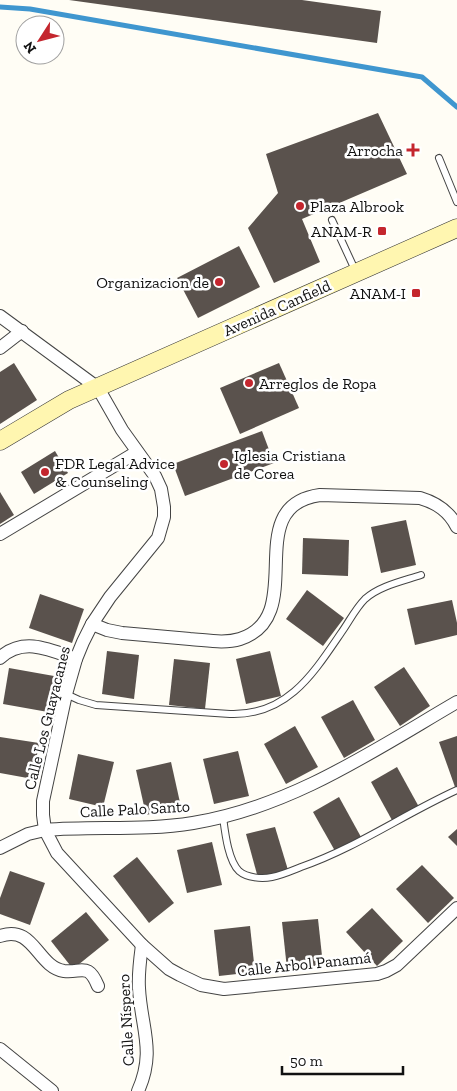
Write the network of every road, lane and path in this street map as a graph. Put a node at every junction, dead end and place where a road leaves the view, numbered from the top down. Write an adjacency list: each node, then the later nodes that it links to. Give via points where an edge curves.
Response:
1 (439, 158): 2 (lane)
2 (457, 202)
3 (332, 220): 5 (lane)
4 (457, 228): 5 (main road, Avenida Canfield)
5 (357, 273): 9 (main road, Avenida Canfield)
6 (0, 316): 7 (street, Calle Los Guayacanes)
7 (22, 331): 8 (street); 9 (street, Calle Los Guayacanes)
8 (0, 348)
9 (98, 388): 10 (main road, Avenida Canfield, via 46,412); 11 (street, Calle Los Guayacanes)
10 (0, 440)
11 (137, 452): 13 (street); 15 (street, Calle Los Guayacanes, via 161,490 164,507 162,527 152,548 110,597)
12 (456, 521): 15 (street, via 439,505 420,498 308,497 292,506 281,521 273,605 264,621 250,634 216,641 122,634)
13 (0, 534)
14 (421, 575): 18 (lane, via 384,588 365,599 303,685 268,707 230,714 96,705)
15 (92, 624): 17 (street, Calle Los Guayacanes)
16 (0, 658): 17 (street, via 13,649 40,646)
17 (76, 659): 18 (street, Calle Los Guayacanes)
18 (66, 694): 22 (street, Calle Los Guayacanes, via 43,801)
19 (457, 702): 21 (street, Calle Palo Santo, via 314,784 265,805)
20 (457, 790): 21 (lane, via 342,850 267,878 244,874 234,864)
21 (223, 817): 22 (street, Calle Palo Santo, via 155,827)
22 (46, 830): 23 (street, Calle Palo Santo, via 28,834); 26 (street, Calle Los Guayacanes, via 57,853)
23 (0, 848)
24 (457, 908): 26 (street, Calle Arbol Panamá, via 397,965 377,974 217,988 180,976)
25 (0, 936): 27 (street, via 15,933 23,937 54,967 64,971 87,971)
26 (142, 946): 30 (street, Calle Níspero, via 139,989 147,1054)
27 (98, 986)
28 (0, 1049): 29 (street)
29 (52, 1091)
30 (138, 1091)

